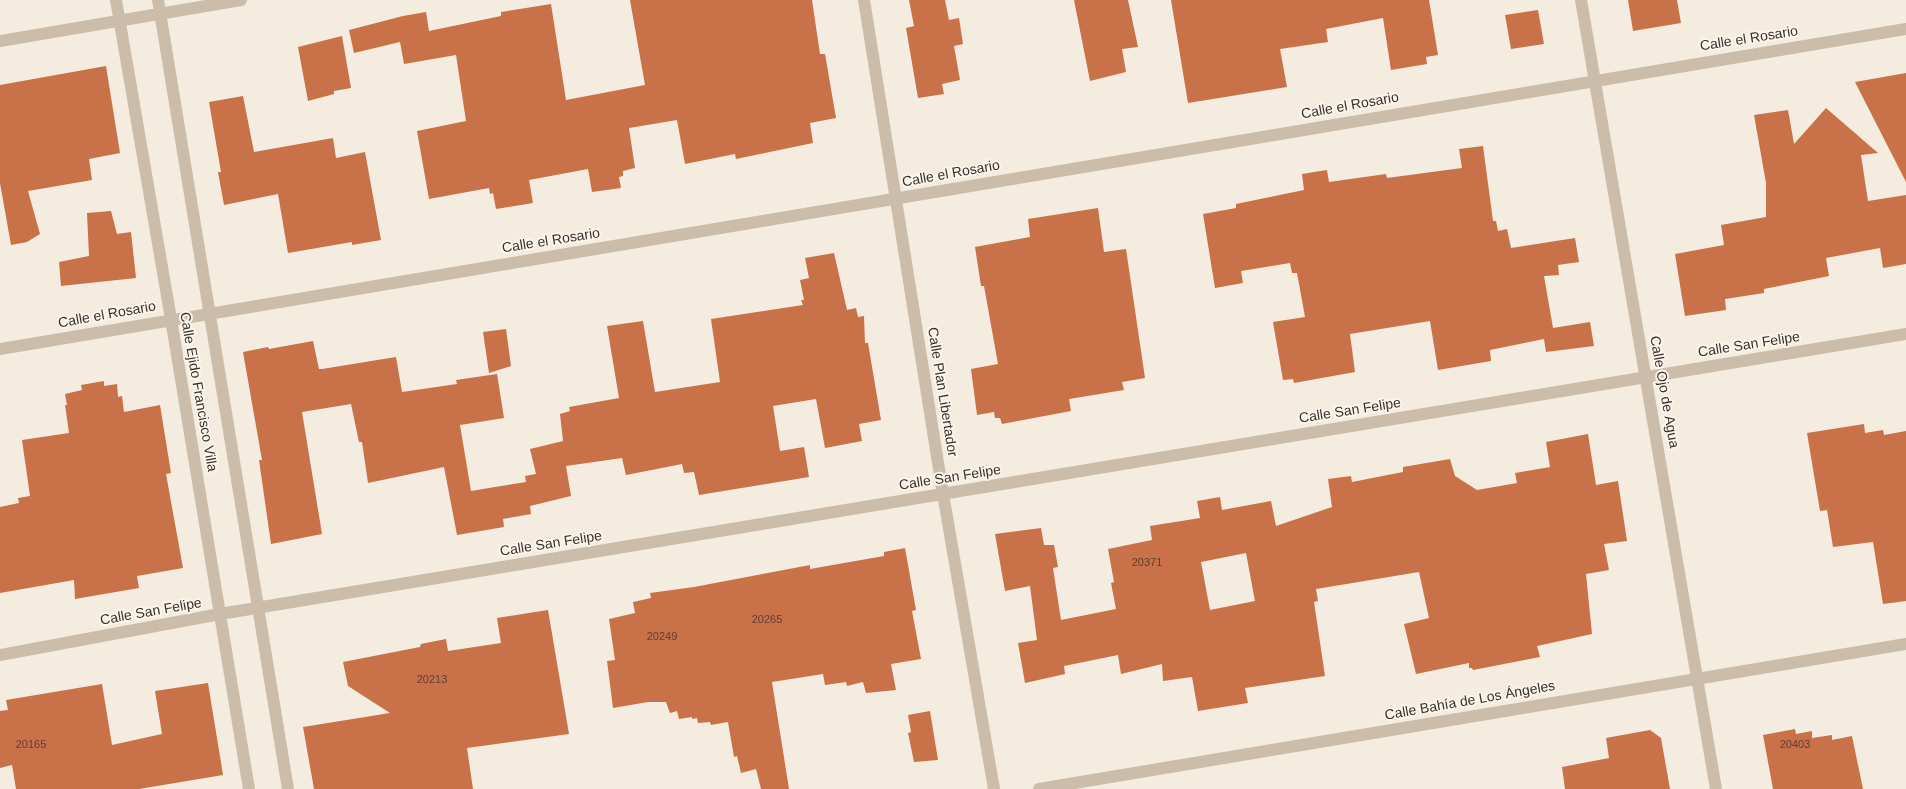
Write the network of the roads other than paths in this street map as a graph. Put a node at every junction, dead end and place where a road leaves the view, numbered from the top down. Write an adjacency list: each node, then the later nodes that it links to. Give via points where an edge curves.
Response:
1 (116, 0): 7 (street, Calle Ejido Francisco Villa)
2 (158, 0): 6 (street, Calle Ejido Francisco Villa)
3 (240, 0): 6 (street)
4 (864, 0): 11 (street, Calle Plan Libertador)
5 (1581, 0): 10 (street, Calle Ojo de Agua)
6 (161, 13): 7 (street); 12 (street, Calle Ejido Francisco Villa)
7 (119, 21): 9 (street); 13 (street, Calle Ejido Francisco Villa)
8 (1906, 29): 10 (street, Calle el Rosario)
9 (0, 41)
10 (1595, 80): 11 (street, Calle el Rosario); 16 (street, Calle Ojo de Agua)
11 (896, 198): 12 (street, Calle el Rosario); 17 (street, Calle Plan Libertador)
12 (209, 312): 13 (street, Calle el Rosario); 18 (street, Calle Ejido Francisco Villa)
13 (171, 319): 15 (street, Calle el Rosario); 19 (street, Calle Ejido Francisco Villa)
14 (1906, 334): 16 (street, Calle San Felipe)
15 (0, 348)
16 (1646, 377): 17 (street, Calle San Felipe); 22 (street, Calle Ojo de Agua)
17 (943, 494): 18 (street, Calle San Felipe); 25 (street, Calle Plan Libertador)
18 (258, 608): 19 (street, Calle San Felipe); 24 (street, Calle Ejido Francisco Villa)
19 (220, 614): 21 (street, Calle San Felipe); 23 (street, Calle Ejido Francisco Villa)
20 (1906, 644): 22 (street, Calle Bahía de Los Ángeles)
21 (0, 655)
22 (1697, 678): 26 (street, Calle Bahía de Los Ángeles); 27 (street, Calle Ojo de Agua)
23 (249, 789)
24 (288, 789)
25 (994, 789)
26 (1039, 789)
27 (1716, 789)

